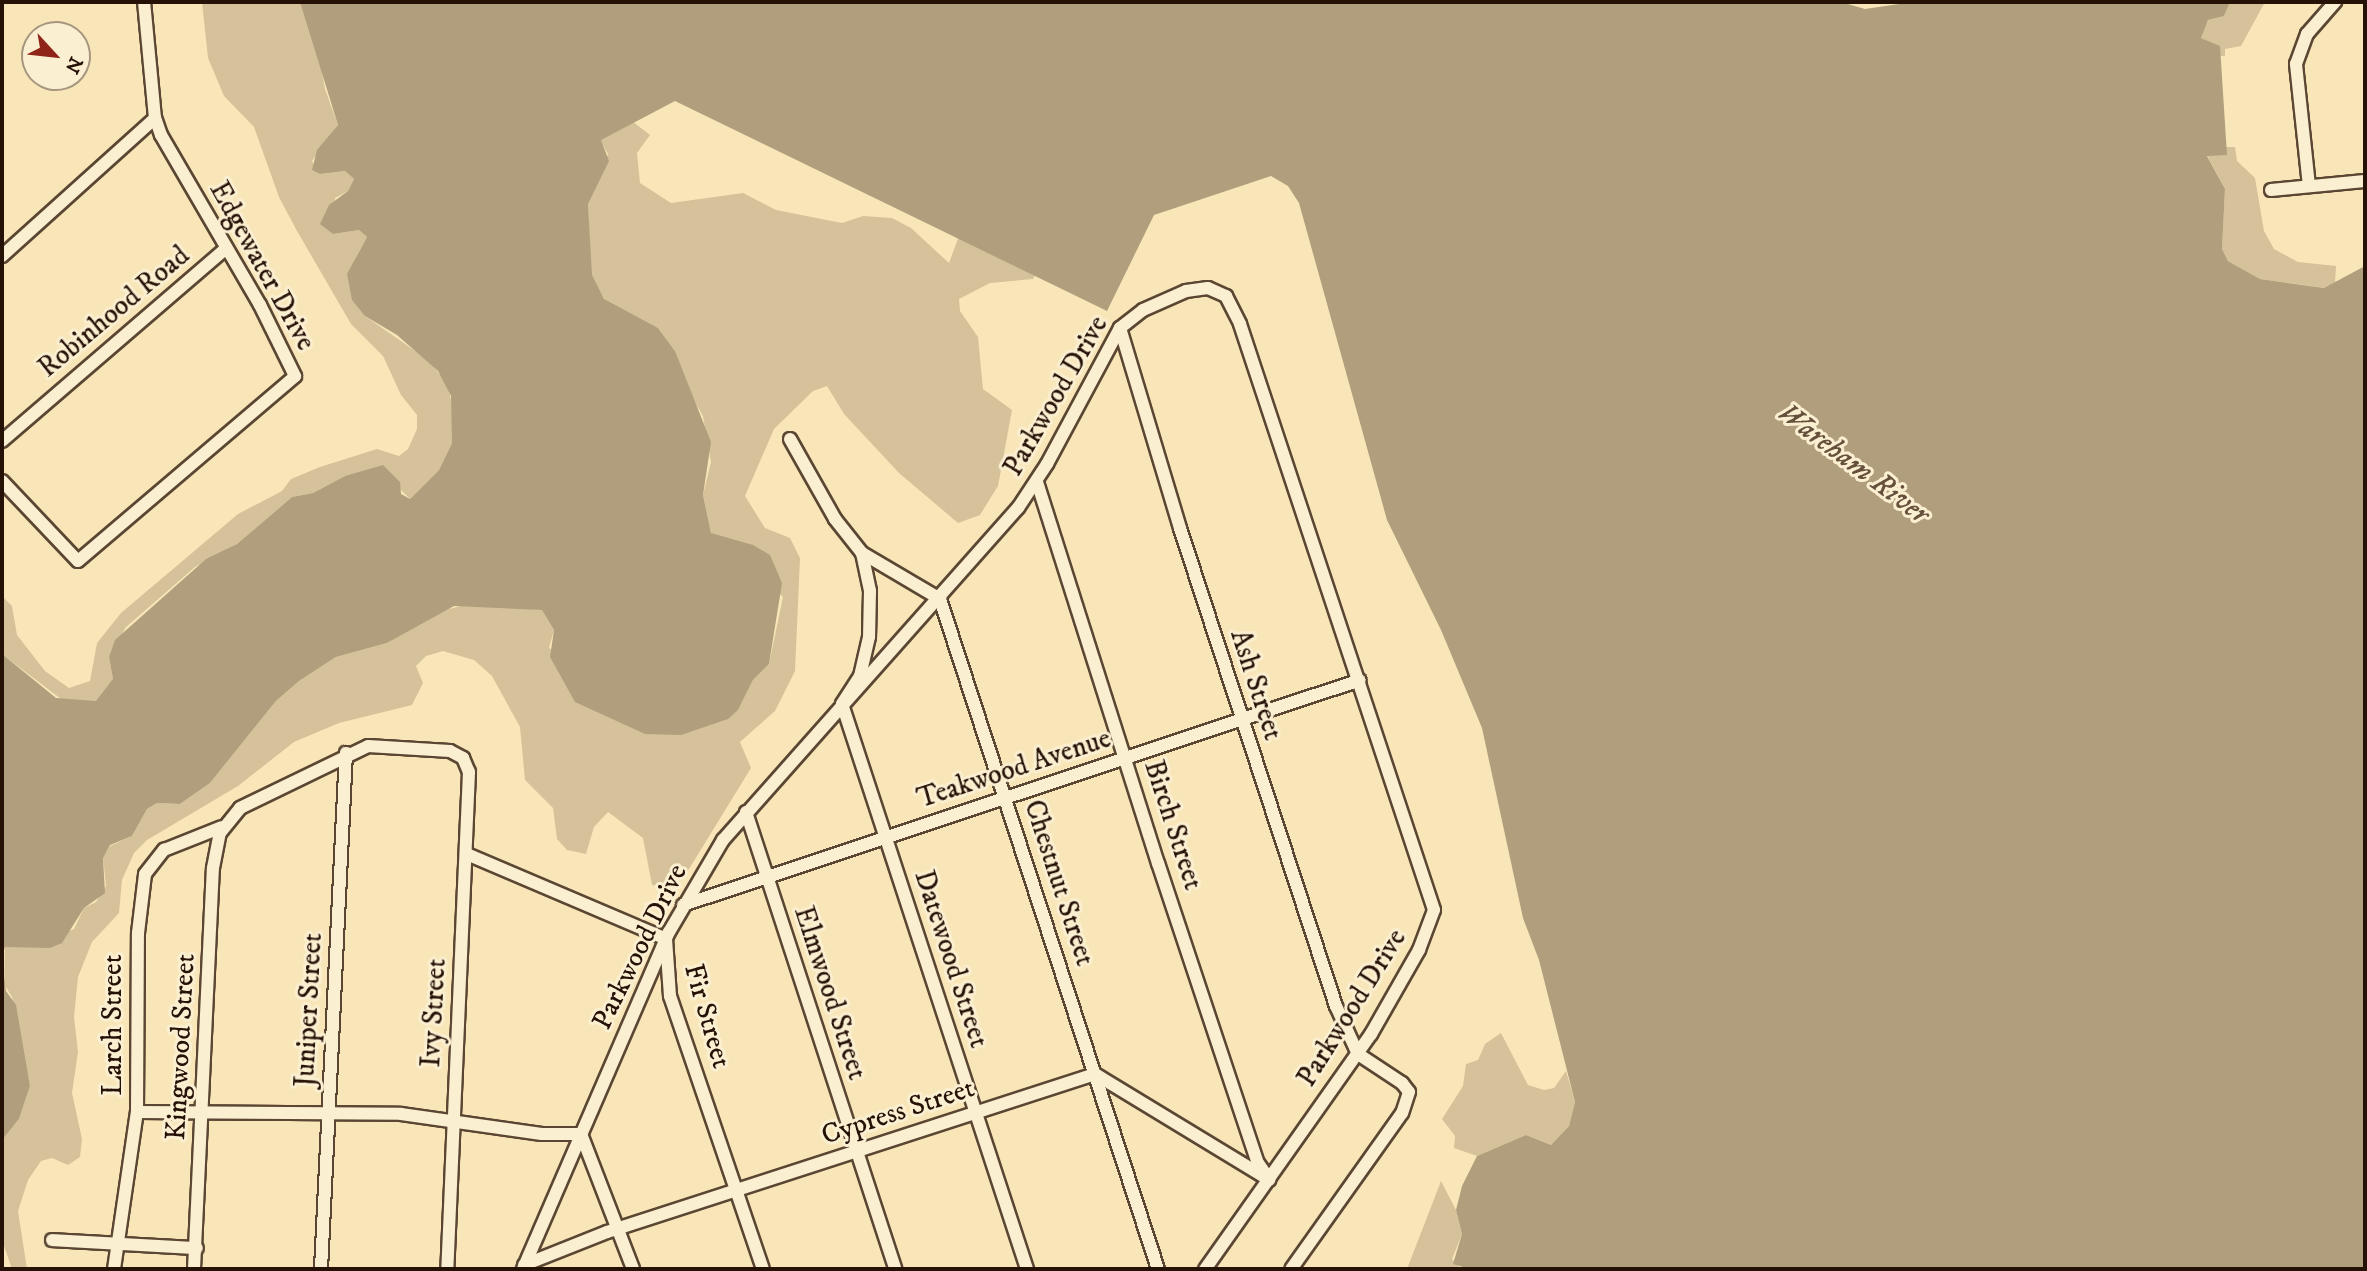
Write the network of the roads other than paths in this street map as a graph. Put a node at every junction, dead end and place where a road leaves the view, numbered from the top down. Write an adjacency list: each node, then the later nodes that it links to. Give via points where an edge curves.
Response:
1 (145, 2): 3 (street, Edgewater Drive)
2 (2335, 2): 5 (street, via 2307,34 2295,64)
3 (155, 118): 7 (street, Edgewater Drive); 8 (street)
4 (2365, 181): 5 (street)
5 (2309, 186): 6 (street)
6 (2271, 190)
7 (226, 248): 11 (street, Robinhood Road); 12 (street, Edgewater Drive, via 295,376 280,392 78,561)
8 (2, 256)
9 (1120, 328): 13 (street, Parkwood Drive); 16 (street, Parkwood Drive, via 1143,310 1186,291 1213,289 1228,299); 18 (street, Ash Street)
10 (790, 439): 14 (street, via 835,519)
11 (2, 440)
12 (2, 481)
13 (1037, 482): 15 (street, Parkwood Drive); 20 (street, Birch Street)
14 (862, 553): 15 (street); 17 (street, via 871,603 869,637 860,676)
15 (940, 599): 17 (street, Parkwood Drive); 21 (street, Chestnut Street)
16 (1360, 680): 18 (street, Teakwood Avenue); 29 (street, Parkwood Drive, via 1434,910 1412,966)
17 (842, 704): 22 (street, Parkwood Drive); 24 (street, Datewood Street)
18 (1241, 719): 20 (street, Teakwood Avenue); 29 (street, Ash Street, via 1336,1006)
19 (346, 753): 23 (street, via 240,808); 25 (street, Ivy Street, via 368,746 422,747 450,751 464,760 468,772); 33 (street, Juniper Street)
20 (1127, 759): 21 (street, Teakwood Avenue); 38 (street, Birch Street, via 1258,1163)
21 (1006, 799): 24 (street, Teakwood Avenue); 30 (street, Chestnut Street)
22 (746, 811): 26 (street, Elmwood Street); 27 (street, Parkwood Drive)
23 (222, 827): 31 (street, Kingwood Street, via 213,868); 32 (street, Larch Street, via 164,850 145,874 138,933)
24 (884, 835): 26 (street, Teakwood Avenue); 34 (street, Datewood Street)
25 (467, 854): 28 (street, Fir Street); 35 (street, Ivy Street)
26 (767, 874): 27 (street, Teakwood Avenue); 37 (street, Elmwood Street)
27 (682, 905): 28 (street, Parkwood Drive)
28 (666, 939): 36 (street, Parkwood Drive); 39 (street, Fir Street, via 670,996)
29 (1358, 1054): 38 (street, Parkwood Drive); 55 (street, via 1402,1083 1409,1092 1408,1102)
30 (1095, 1074): 34 (street, Cypress Street); 38 (street); 53 (street, Chestnut Street)
31 (205, 1110): 32 (street); 33 (street); 43 (street, Kingwood Street)
32 (137, 1112): 42 (street, Larch Street)
33 (329, 1112): 35 (street); 47 (street, Juniper Street)
34 (975, 1113): 37 (street, Cypress Street); 52 (street, Datewood Street)
35 (454, 1118): 36 (street, via 542,1133); 48 (street, Ivy Street)
36 (581, 1134): 40 (street); 44 (street, Parkwood Drive)
37 (854, 1151): 39 (street, Cypress Street); 51 (street, Elmwood Street)
38 (1269, 1180): 54 (street, Parkwood Drive)
39 (738, 1190): 40 (street, Cypress Street); 50 (street, Fir Street)
40 (618, 1228): 44 (street, Cypress Street); 49 (street)
41 (52, 1240): 42 (street)
42 (121, 1242): 43 (street); 45 (street, Larch Street)
43 (197, 1248): 46 (street, Kingwood Street)
44 (524, 1267)
45 (114, 1269)
46 (194, 1269)
47 (321, 1269)
48 (447, 1269)
49 (633, 1269)
50 (763, 1269)
51 (895, 1269)
52 (1027, 1269)
53 (1158, 1269)
54 (1205, 1269)
55 (1290, 1269)

